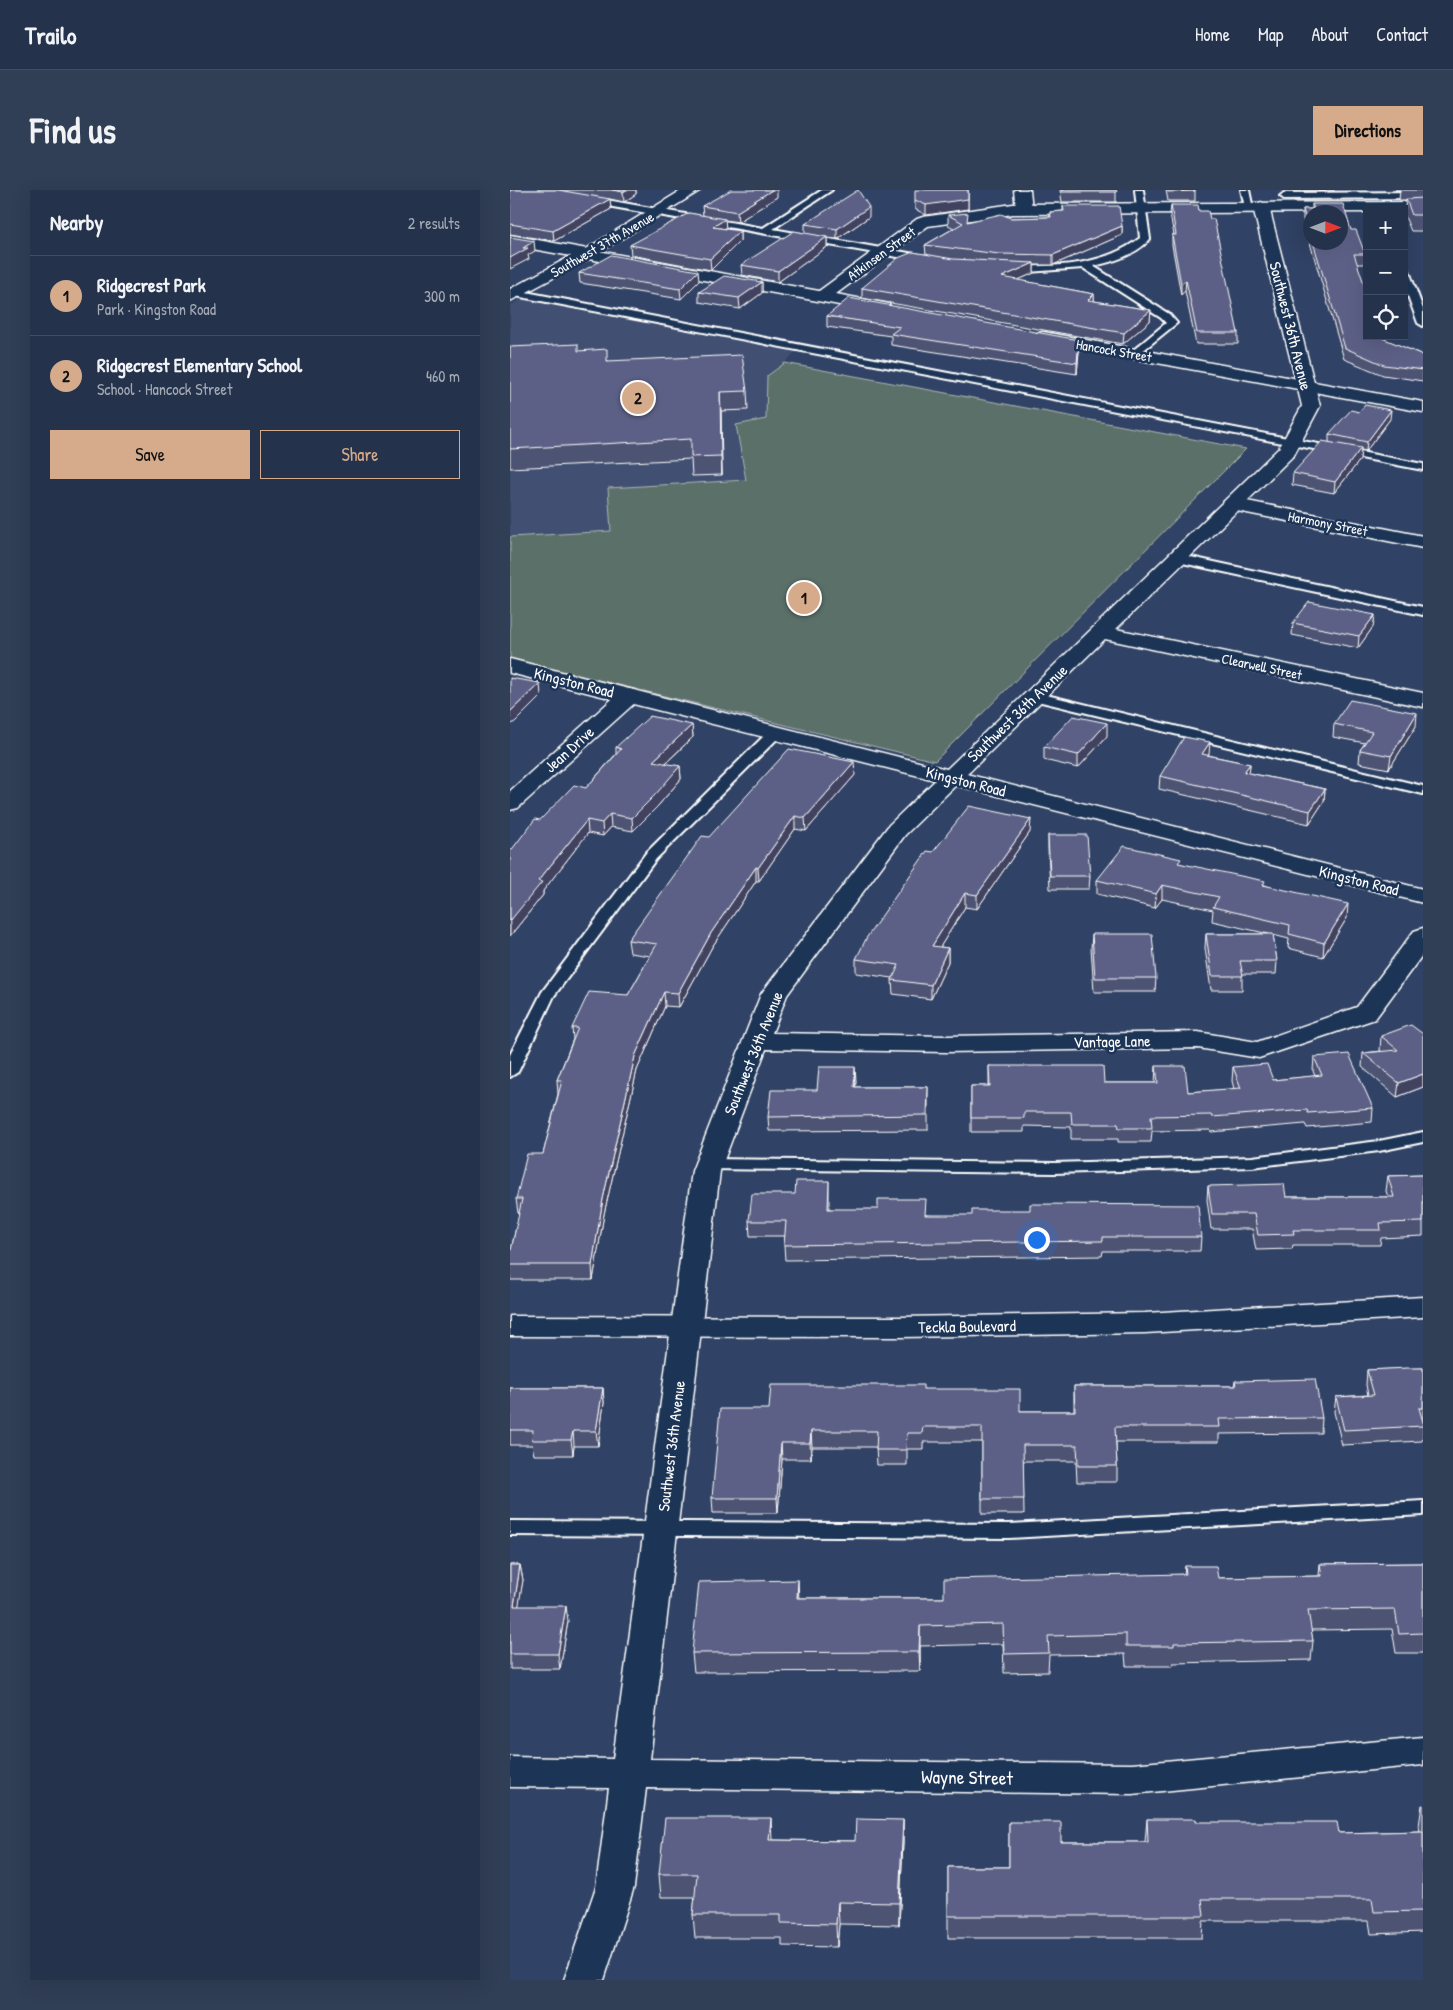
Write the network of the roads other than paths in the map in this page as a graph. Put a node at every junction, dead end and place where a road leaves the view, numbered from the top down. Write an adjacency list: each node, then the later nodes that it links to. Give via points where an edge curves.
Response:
1 (693, 190): 13 (street, Southwest 37th Avenue)
2 (828, 190): 14 (lane)
3 (1022, 190): 12 (street)
4 (1139, 190): 8 (lane)
5 (1423, 195): 7 (lane)
6 (583, 199): 13 (lane)
7 (1268, 199): 8 (street, Atkinsen Street); 9 (street, Atkinsen Street); 28 (street, Southwest 36th Avenue)
8 (1142, 207): 12 (street, Atkinsen Street); 19 (lane, via 1145,239 1137,246)
9 (1363, 207)
10 (1408, 207): 11 (street, Atkinsen Street)
11 (1423, 207)
12 (1024, 208): 16 (street, Atkinsen Street, via 923,222)
13 (656, 212): 14 (lane); 17 (street, Southwest 37th Avenue)
14 (764, 231): 16 (lane)
15 (510, 240): 17 (street)
16 (883, 252): 18 (lane); 23 (street, Atkinsen Street)
17 (586, 254): 22 (street, Southwest 37th Avenue); 23 (street)
18 (936, 261)
19 (1086, 266): 20 (lane, via 1042,270); 27 (lane, via 1172,323)
20 (1004, 268)
21 (1408, 282): 25 (lane)
22 (512, 294): 30 (lane)
23 (822, 297): 24 (street)
24 (900, 311)
25 (1423, 323)
26 (1028, 334): 27 (street, Hancock Street)
27 (1135, 354): 28 (street, Hancock Street)
28 (1306, 385): 29 (street, Hancock Street); 30 (street, Southwest 36th Avenue, via 1311,406)
29 (1423, 407)
30 (1292, 442): 31 (lane); 32 (street, Southwest 36th Avenue, via 1288,451)
31 (1423, 467)
32 (1233, 504): 33 (street, Harmony Street); 34 (street, Southwest 36th Avenue)
33 (1423, 542)
34 (1177, 558): 35 (lane); 36 (street, Southwest 36th Avenue)
35 (1423, 611)
36 (1100, 632): 39 (street, Southwest 36th Avenue); 40 (street, Clearwell Street)
37 (510, 666): 38 (street, Kingston Road)
38 (629, 696): 41 (street, Kingston Road); 44 (street, Jean Drive)
39 (1034, 696): 42 (street, Southwest 36th Avenue); 43 (lane)
40 (1423, 700)
41 (774, 733): 42 (street, Kingston Road); 48 (lane, via 651,856 547,995)
42 (951, 777): 45 (street, Kingston Road); 47 (street, Southwest 36th Avenue, via 897,830 774,994)
43 (1423, 790)
44 (510, 803)
45 (1423, 896)
46 (1423, 936): 47 (street, Vantage Lane, via 1366,1013 1259,1050 1198,1040 946,1044)
47 (756, 1041): 50 (street, Southwest 36th Avenue)
48 (510, 1072)
49 (1423, 1137): 50 (lane, via 1378,1146 1242,1162 1054,1168)
50 (708, 1164): 53 (street, Southwest 36th Avenue)
51 (1423, 1307): 53 (street, Teckla Boulevard, via 1145,1323)
52 (510, 1326): 53 (street, Teckla Boulevard)
53 (686, 1326): 56 (street, Southwest 36th Avenue)
54 (1423, 1508): 56 (lane, via 1009,1531)
55 (510, 1528): 56 (lane)
56 (661, 1528): 59 (street, Southwest 36th Avenue)
57 (1423, 1751): 59 (street, Wayne Street, via 1132,1779)
58 (510, 1772): 59 (street, Wayne Street)
59 (630, 1774): 60 (street, Southwest 36th Avenue, via 616,1887)
60 (584, 1980)

